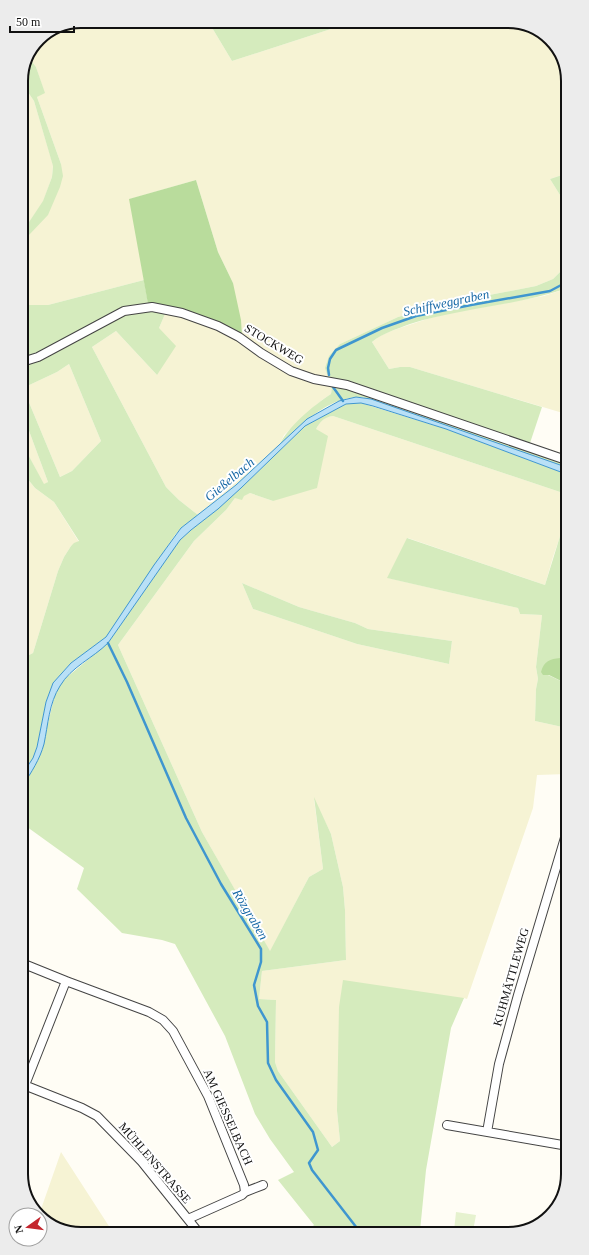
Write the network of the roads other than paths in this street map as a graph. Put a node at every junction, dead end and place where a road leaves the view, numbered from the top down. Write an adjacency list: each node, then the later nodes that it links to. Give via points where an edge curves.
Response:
1 (28, 360): 2 (street, STOCKWEG, via 124,311 152,307 182,313 218,326 291,371 314,379 347,385)
2 (561, 458)
3 (561, 851): 9 (street, KUHMÄTTLEWEG, via 499,1064)
4 (28, 966): 5 (street, AM GIESSELBACH)
5 (66, 981): 6 (street); 12 (street, AM GIESSELBACH, via 149,1012 163,1020 173,1031 208,1096)
6 (28, 1077)
7 (28, 1086): 13 (street, MÜHLENSTRASSE, via 97,1116 142,1162)
8 (447, 1125): 9 (street)
9 (487, 1132): 10 (street)
10 (561, 1145)
11 (263, 1185): 12 (street)
12 (245, 1192): 13 (street)
13 (188, 1219): 14 (street, MÜHLENSTRASSE)
14 (194, 1227)

